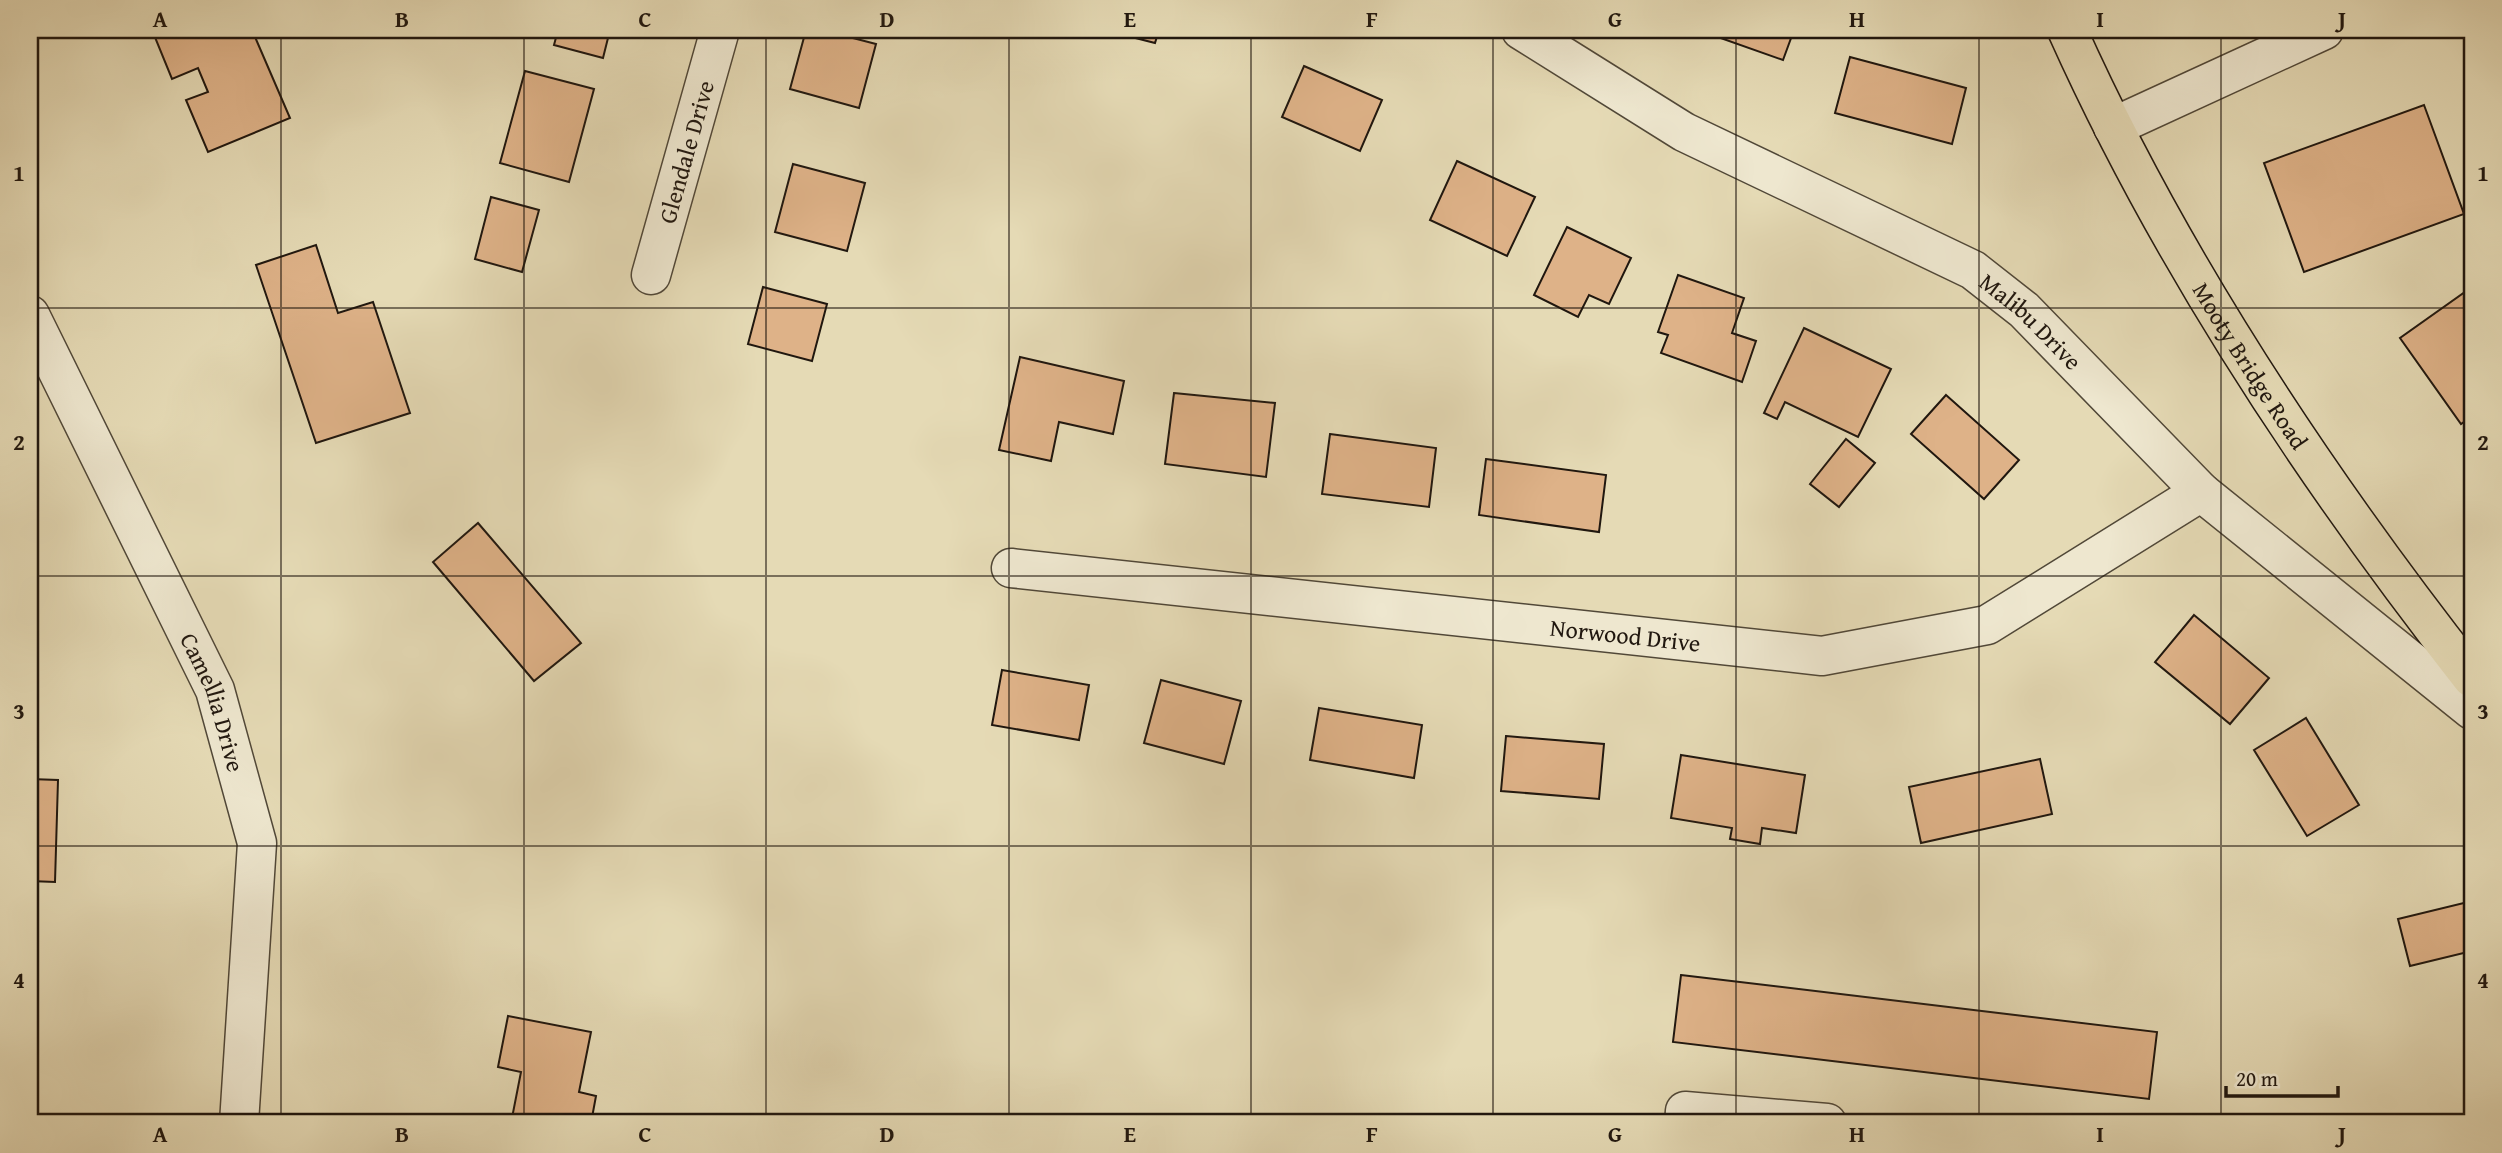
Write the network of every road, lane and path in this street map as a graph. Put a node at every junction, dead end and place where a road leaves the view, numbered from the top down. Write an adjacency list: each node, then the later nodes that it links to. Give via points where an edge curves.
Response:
1 (720, 30): 6 (street, Glendale Drive)
2 (1521, 30): 8 (street, Malibu Drive, via 1684,132 1973,270 2024,310)
3 (2067, 30): 5 (main road, Mooty Bridge Road)
4 (2324, 30): 5 (street)
5 (2113, 127): 10 (main road, Mooty Bridge Road, via 2155,207 2270,394 2379,554)
6 (651, 275)
7 (30, 315): 12 (street, Camellia Drive, via 215,690 257,843)
8 (2201, 492): 9 (street, Norwood Drive, via 1987,625 1822,656); 11 (street, Malibu Drive)
9 (1011, 568)
10 (2472, 678)
11 (2472, 710)
12 (239, 1123)
13 (1684, 1123): 14 (street, via 1685,1111)
14 (1827, 1123)

